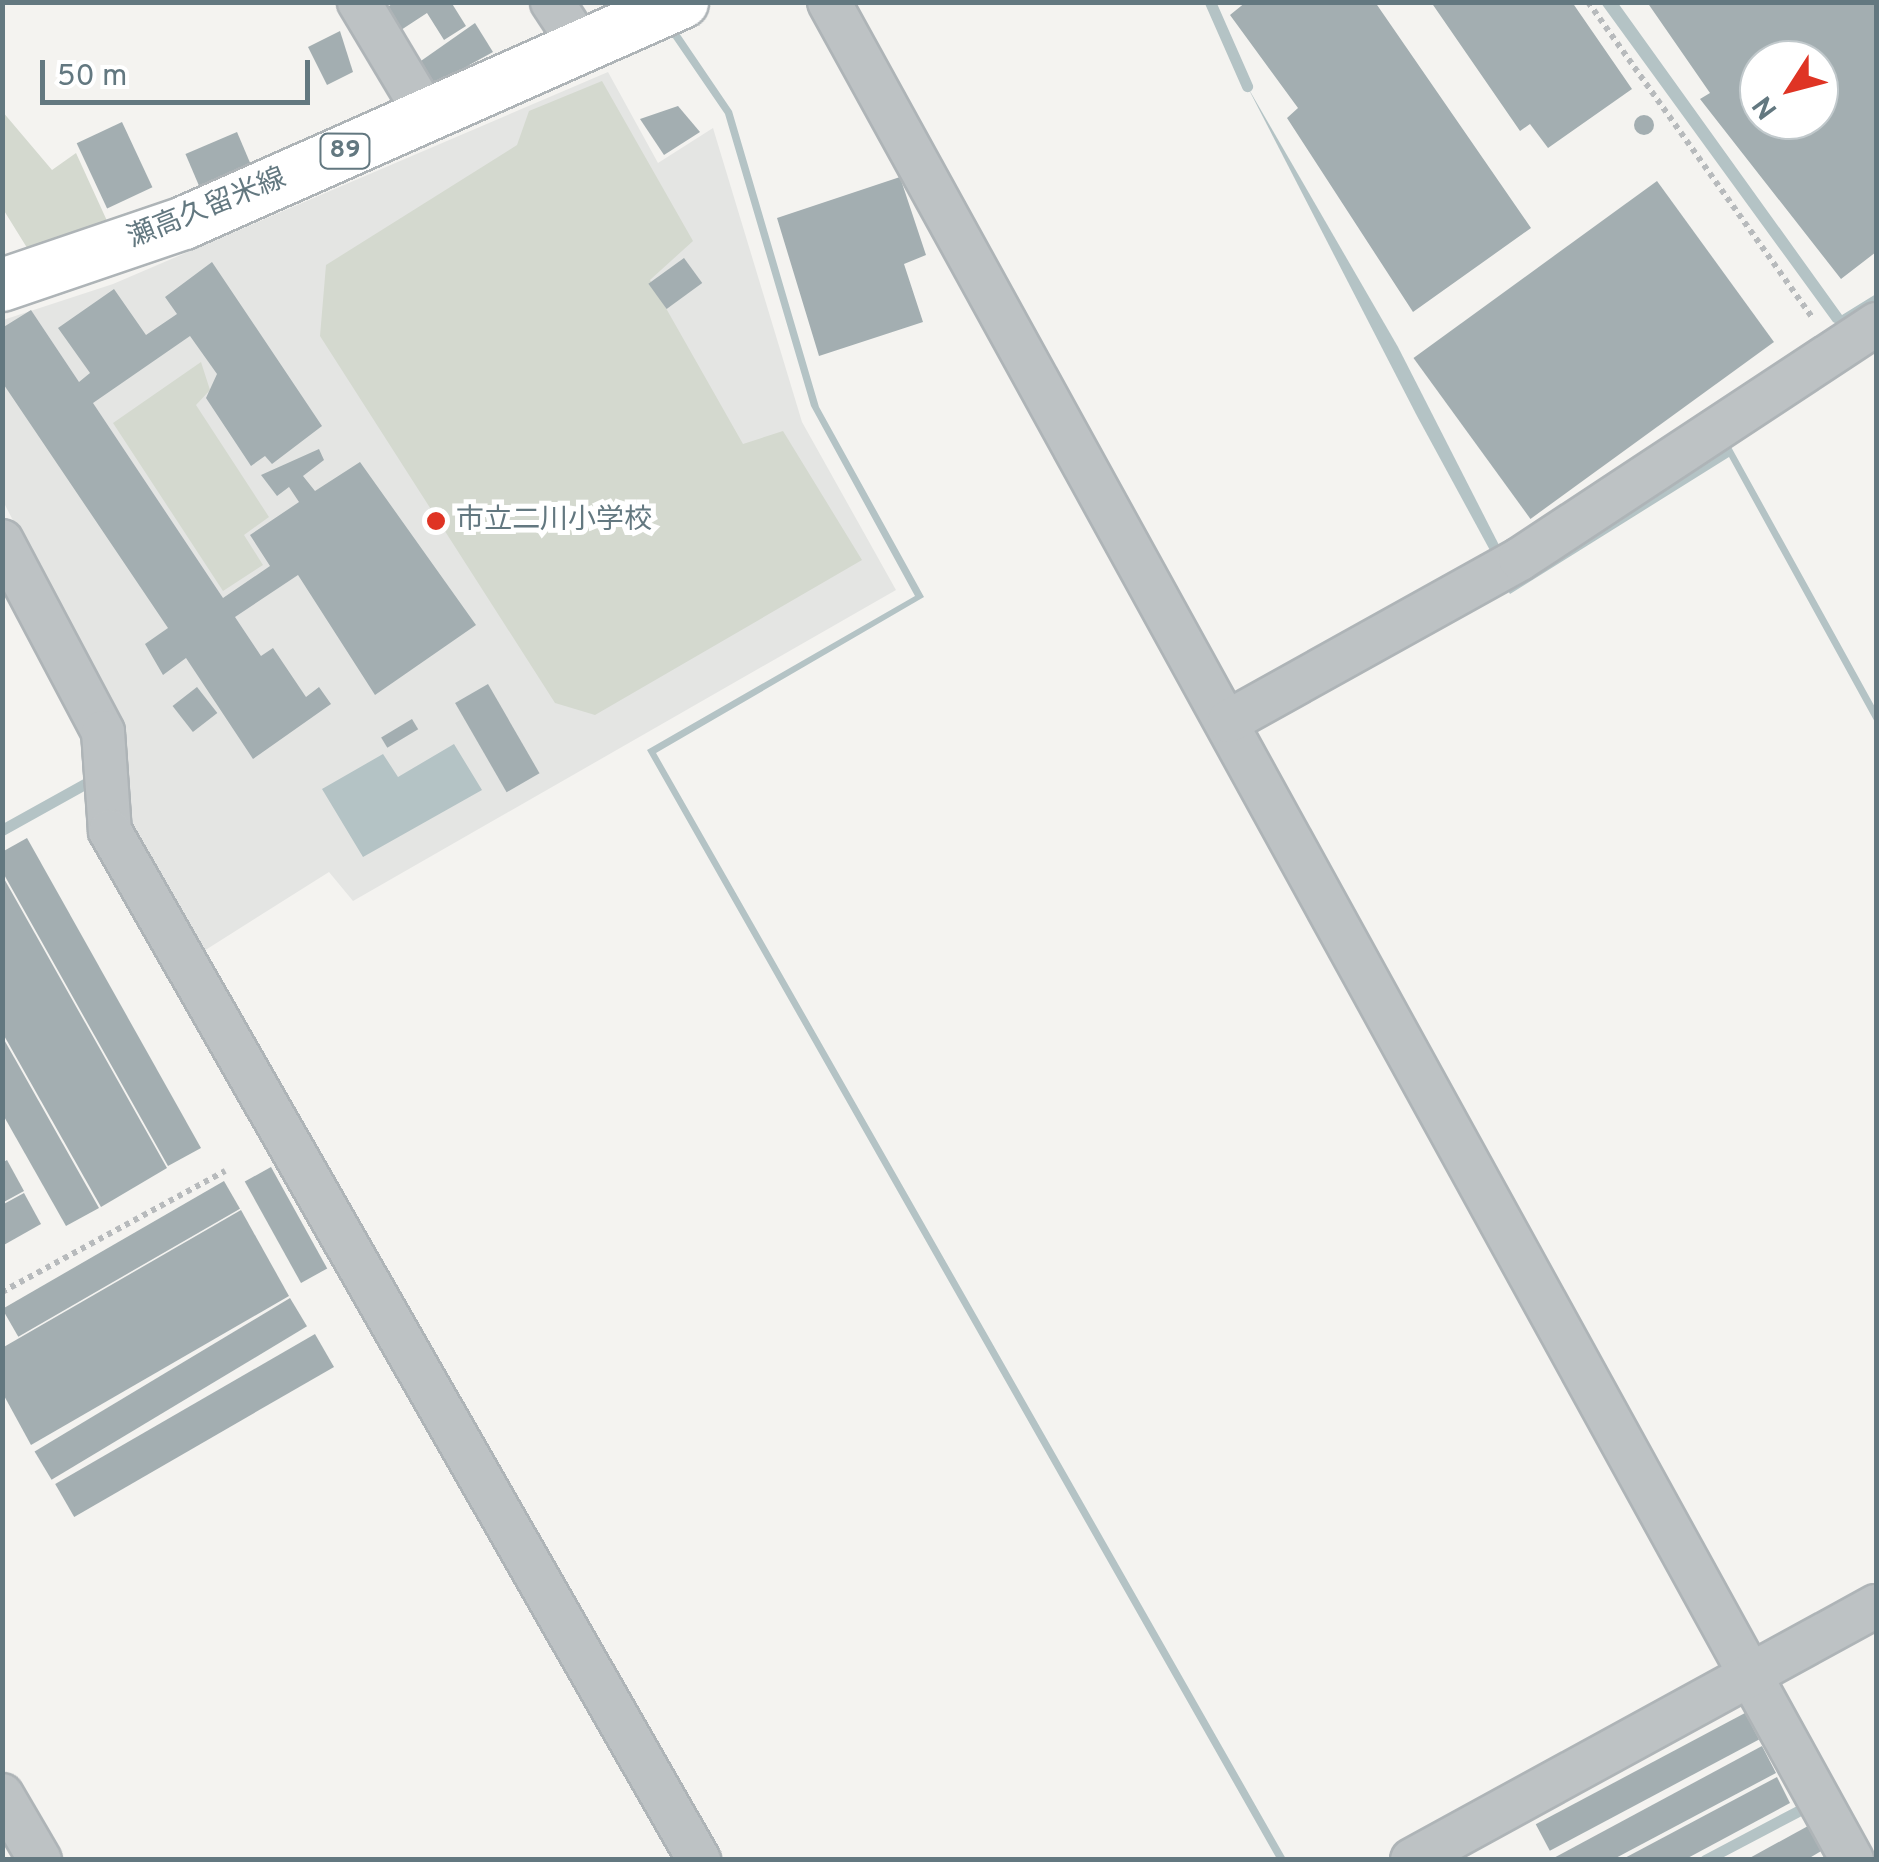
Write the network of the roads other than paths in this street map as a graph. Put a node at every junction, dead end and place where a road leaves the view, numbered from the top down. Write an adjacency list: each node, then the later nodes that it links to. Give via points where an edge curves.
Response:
1 (358, 2): 6 (street)
2 (552, 2): 5 (street)
3 (682, 2): 5 (main road, 瀬高久留米線 / 89)
4 (829, 2): 10 (street)
5 (581, 46): 6 (main road, 瀬高久留米線 / 89)
6 (426, 114): 7 (main road, 瀬高久留米線 / 89, via 184,223)
7 (2, 285)
8 (1876, 324): 10 (street, via 1520,559)
9 (2, 542): 15 (street, via 102,732 110,831)
10 (1229, 721): 12 (street)
11 (1876, 1606): 12 (street)
12 (1750, 1675): 16 (street); 17 (street)
13 (2, 1795): 14 (street)
14 (40, 1860)
15 (699, 1860)
16 (1412, 1860)
17 (1852, 1860)

